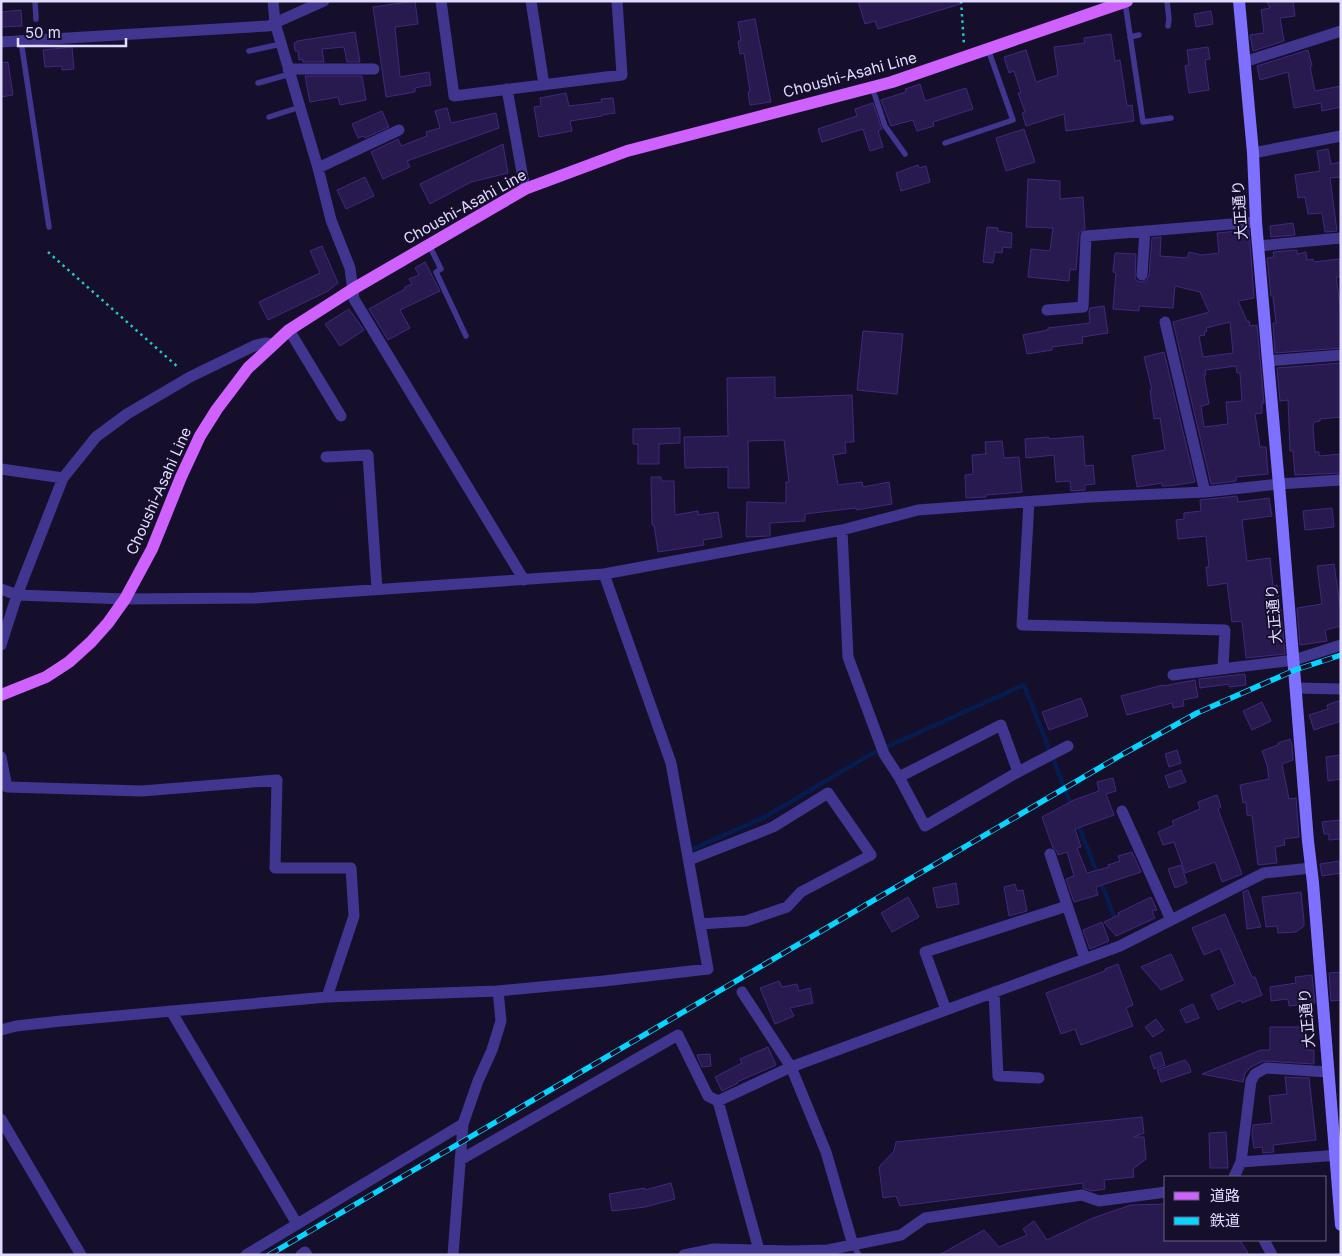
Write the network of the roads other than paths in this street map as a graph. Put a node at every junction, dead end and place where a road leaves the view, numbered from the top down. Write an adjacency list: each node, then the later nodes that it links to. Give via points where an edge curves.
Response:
1 (35, 1): 10 (lane)
2 (273, 1): 11 (street)
3 (324, 1): 11 (street)
4 (441, 1): 27 (street, via 454,96)
5 (531, 1): 25 (street)
6 (617, 1): 25 (street, via 622,75)
7 (1167, 1): 12 (lane)
8 (1238, 1): 21 (street, 大正通り)
9 (1126, 2): 15 (lane); 19 (main road, Choushi-Asahi Line)
10 (36, 19)
11 (275, 23): 16 (street, via 268,26); 18 (street)
12 (1168, 26)
13 (1341, 31): 21 (street)
14 (1139, 34): 15 (lane)
15 (1130, 37): 30 (lane, via 1143,122)
16 (21, 40): 17 (street); 39 (lane)
17 (1, 42)
18 (281, 44): 20 (lane); 23 (street)
19 (988, 50): 26 (main road, Choushi-Asahi Line); 33 (lane, via 1013,120)
20 (249, 51)
21 (1244, 62): 34 (street, 大正通り)
22 (374, 69): 23 (street)
23 (289, 72): 24 (lane); 28 (street)
24 (258, 83)
25 (544, 85): 27 (street)
26 (872, 87): 35 (lane, via 885,126); 37 (main road, Choushi-Asahi Line, via 627,151)
27 (507, 89): 37 (street)
28 (300, 107): 29 (lane); 36 (street)
29 (268, 117)
30 (1171, 118)
31 (399, 130): 36 (street)
32 (1341, 136): 34 (street)
33 (945, 143)
34 (1252, 153): 38 (street, 大正通り)
35 (905, 154)
36 (318, 168): 45 (street, via 331,220 350,268)
37 (525, 189): 42 (main road, Choushi-Asahi Line)
38 (1256, 222): 40 (street); 43 (street, 大正通り)
39 (49, 227)
40 (1145, 231): 44 (street); 46 (street, via 1086,236 1083,307)
41 (1341, 238): 43 (street)
42 (429, 245): 45 (main road, Choushi-Asahi Line); 49 (lane, via 441,269 436,272)
43 (1258, 246): 52 (street, 大正通り)
44 (1142, 275)
45 (353, 289): 48 (main road, Choushi-Asahi Line); 63 (street, via 354,299)
46 (1046, 310)
47 (1165, 322): 59 (street)
48 (290, 330): 50 (main road, Choushi-Asahi Line); 53 (street)
49 (466, 336)
50 (274, 344): 56 (street, via 256,345 190,377 127,414 96,437); 67 (main road, Choushi-Asahi Line, via 248,368 200,436 152,549)
51 (1341, 355): 52 (street)
52 (1268, 361): 58 (street, 大正通り)
53 (341, 416)
54 (326, 457): 65 (street, via 368,455)
55 (1, 469): 56 (street)
56 (63, 478): 66 (street)
57 (1341, 480): 58 (street)
58 (1279, 484): 59 (street); 70 (street, 大正通り)
59 (1205, 492): 60 (street)
60 (1029, 502): 61 (street, via 918,510); 71 (street, via 1022,626 1225,630)
61 (842, 530): 62 (street); 79 (street, via 848,657 884,754)
62 (604, 574): 63 (street); 82 (street, via 671,763)
63 (524, 580): 65 (street)
64 (1, 589): 66 (street)
65 (377, 589): 67 (street, via 255,598)
66 (17, 594): 67 (street); 68 (street)
67 (125, 599): 75 (main road, Choushi-Asahi Line, via 91,642 69,662 46,677)
68 (1, 644)
69 (1341, 645): 70 (street)
70 (1294, 660): 71 (street); 73 (street, 大正通り)
71 (1223, 668): 72 (street)
72 (1173, 674)
73 (1296, 688): 74 (street); 83 (street, 大正通り)
74 (1341, 689)
75 (1, 695)
76 (1068, 746): 78 (street)
77 (1, 757): 91 (street, via 7,787 142,791 277,780 275,868 351,868 354,916)
78 (1018, 772): 79 (street, via 925,826); 79 (street, via 1001,725)
79 (898, 777)
80 (1122, 811): 85 (street)
81 (1050, 854): 84 (street)
82 (688, 860): 86 (street); 86 (street, via 773,827 828,793 871,855 801,892 788,907 746,920)
83 (1311, 868): 85 (street, via 1264,874); 96 (street, 大正通り)
84 (1067, 906): 87 (street); 92 (street, via 925,952)
85 (1171, 920): 87 (street, via 1120,946)
86 (700, 924): 88 (street, via 708,969)
87 (1085, 959): 90 (street)
88 (498, 991): 91 (street); 100 (street, via 502,1021)
89 (742, 992): 95 (street)
90 (994, 992): 92 (street); 97 (street, via 998,1076)
91 (327, 997): 93 (street)
92 (946, 1010): 95 (street)
93 (171, 1011): 94 (street); 106 (street)
94 (1, 1030)
95 (791, 1067): 98 (street); 110 (street, via 826,1152)
96 (1328, 1072): 101 (street, 大正通り); 103 (street, via 1266,1068 1255,1074 1251,1081)
97 (1039, 1078)
98 (718, 1100): 102 (street, via 708,1096 678,1034); 109 (street)
99 (1, 1119): 111 (street)
100 (463, 1124): 102 (street); 106 (street)
101 (1338, 1155): 103 (street); 107 (street, 大正通り)
102 (460, 1160): 115 (street)
103 (1241, 1162): 104 (street)
104 (1234, 1176)
105 (1164, 1192): 110 (street, via 1100,1200 1082,1196 925,1218 901,1235)
106 (297, 1224): 112 (street)
107 (1341, 1225)
108 (1265, 1241): 117 (street)
109 (759, 1250): 110 (street); 116 (street, via 714,1248)
110 (856, 1250)
111 (81, 1255)
112 (246, 1255)
113 (301, 1255): 114 (street, via 306,1252)
114 (307, 1255)
115 (453, 1255)
116 (684, 1255)
117 (1272, 1255)

